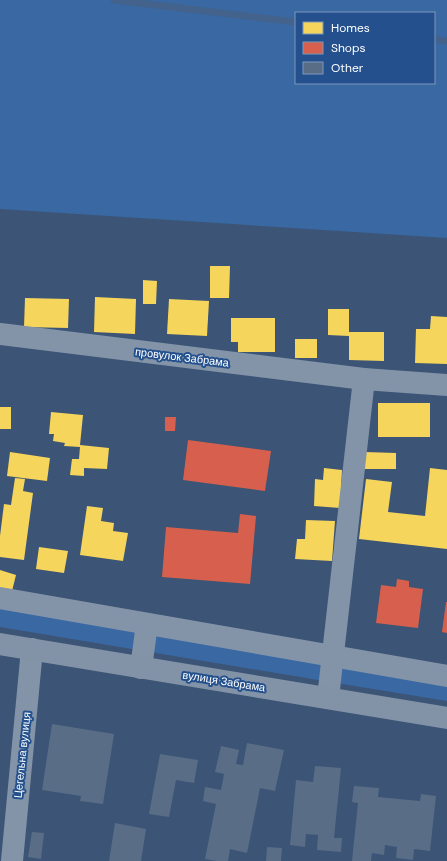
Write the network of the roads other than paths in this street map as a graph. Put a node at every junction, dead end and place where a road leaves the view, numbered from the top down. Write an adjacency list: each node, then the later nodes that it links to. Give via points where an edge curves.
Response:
1 (0, 334): 2 (street, провулок Забрама)
2 (364, 379): 3 (street, провулок Забрама); 8 (street)
3 (447, 385)
4 (0, 598): 5 (street)
5 (147, 624): 8 (street); 9 (street)
6 (0, 644): 7 (main road, вулиця Забрама)
7 (32, 649): 9 (main road, вулиця Забрама); 13 (street, Цегельна вулиця)
8 (334, 656): 10 (street); 11 (street)
9 (141, 668): 11 (main road, вулиця Забрама)
10 (447, 676)
11 (328, 698): 12 (main road, вулиця Забрама)
12 (447, 718)
13 (12, 861)

